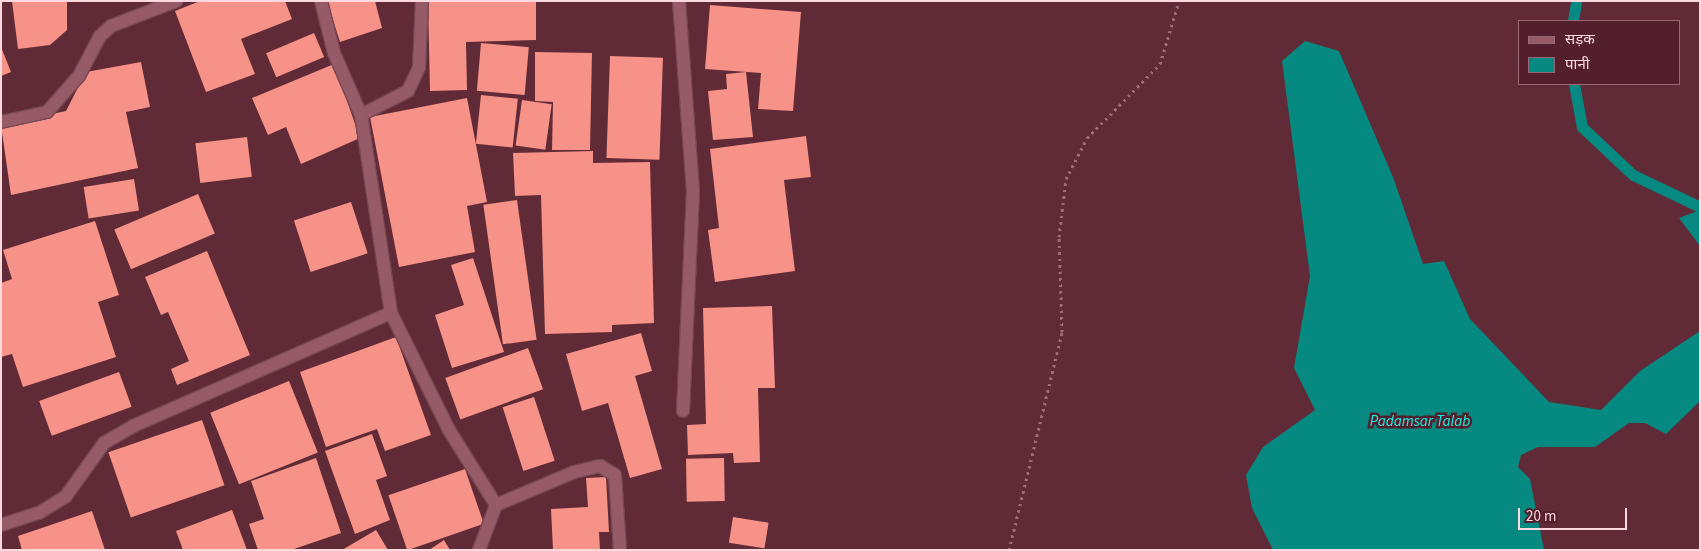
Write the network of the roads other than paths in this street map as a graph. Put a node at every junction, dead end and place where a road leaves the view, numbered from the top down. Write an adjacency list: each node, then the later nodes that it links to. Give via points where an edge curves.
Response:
1 (176, 1): 6 (street, via 111,26 100,36 79,76 47,112)
2 (321, 1): 5 (street, via 334,53)
3 (422, 1): 5 (street, via 419,67 408,92)
4 (679, 1): 8 (street, via 693,191)
5 (361, 115): 7 (street)
6 (1, 122)
7 (391, 313): 9 (street, via 449,430); 10 (street, via 133,426 104,443 66,496 39,513)
8 (683, 411)
9 (496, 505): 11 (street); 12 (street, via 574,472 600,466 616,474)
10 (1, 524)
11 (479, 550)
12 (620, 550)

